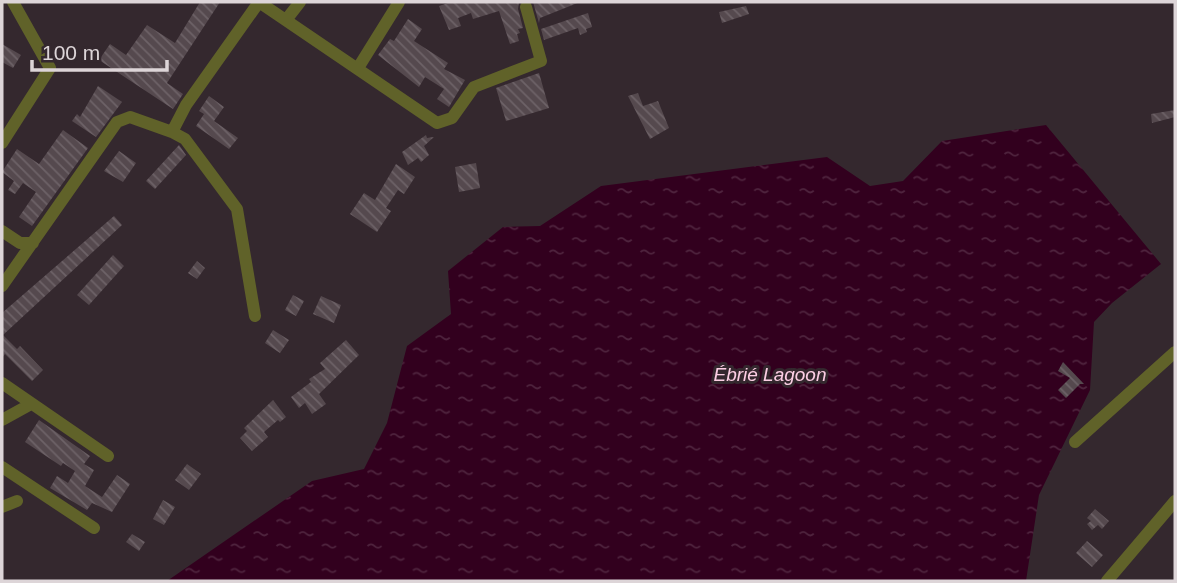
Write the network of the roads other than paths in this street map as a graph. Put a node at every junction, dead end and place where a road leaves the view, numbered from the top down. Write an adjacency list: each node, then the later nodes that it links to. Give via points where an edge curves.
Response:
1 (13, 2): 9 (street, via 50,68)
2 (259, 2): 6 (street); 8 (street)
3 (300, 2): 6 (street)
4 (401, 3): 7 (street)
5 (526, 7): 7 (street, via 541,61 474,86 445,122 429,118)
6 (286, 20): 7 (street)
7 (358, 68)
8 (172, 132): 11 (street, via 131,117 117,122); 13 (street, via 185,139 237,209)
9 (2, 143)
10 (2, 231): 11 (street, via 20,243)
11 (33, 243): 12 (street)
12 (2, 286)
13 (255, 316)
14 (1175, 352): 18 (street)
15 (2, 383): 16 (street)
16 (31, 404): 17 (street); 19 (street)
17 (2, 420)
18 (1075, 442)
19 (108, 456)
20 (2, 467): 24 (street)
21 (17, 501): 23 (street)
22 (1175, 501): 25 (street)
23 (2, 507)
24 (94, 528)
25 (1107, 581)

